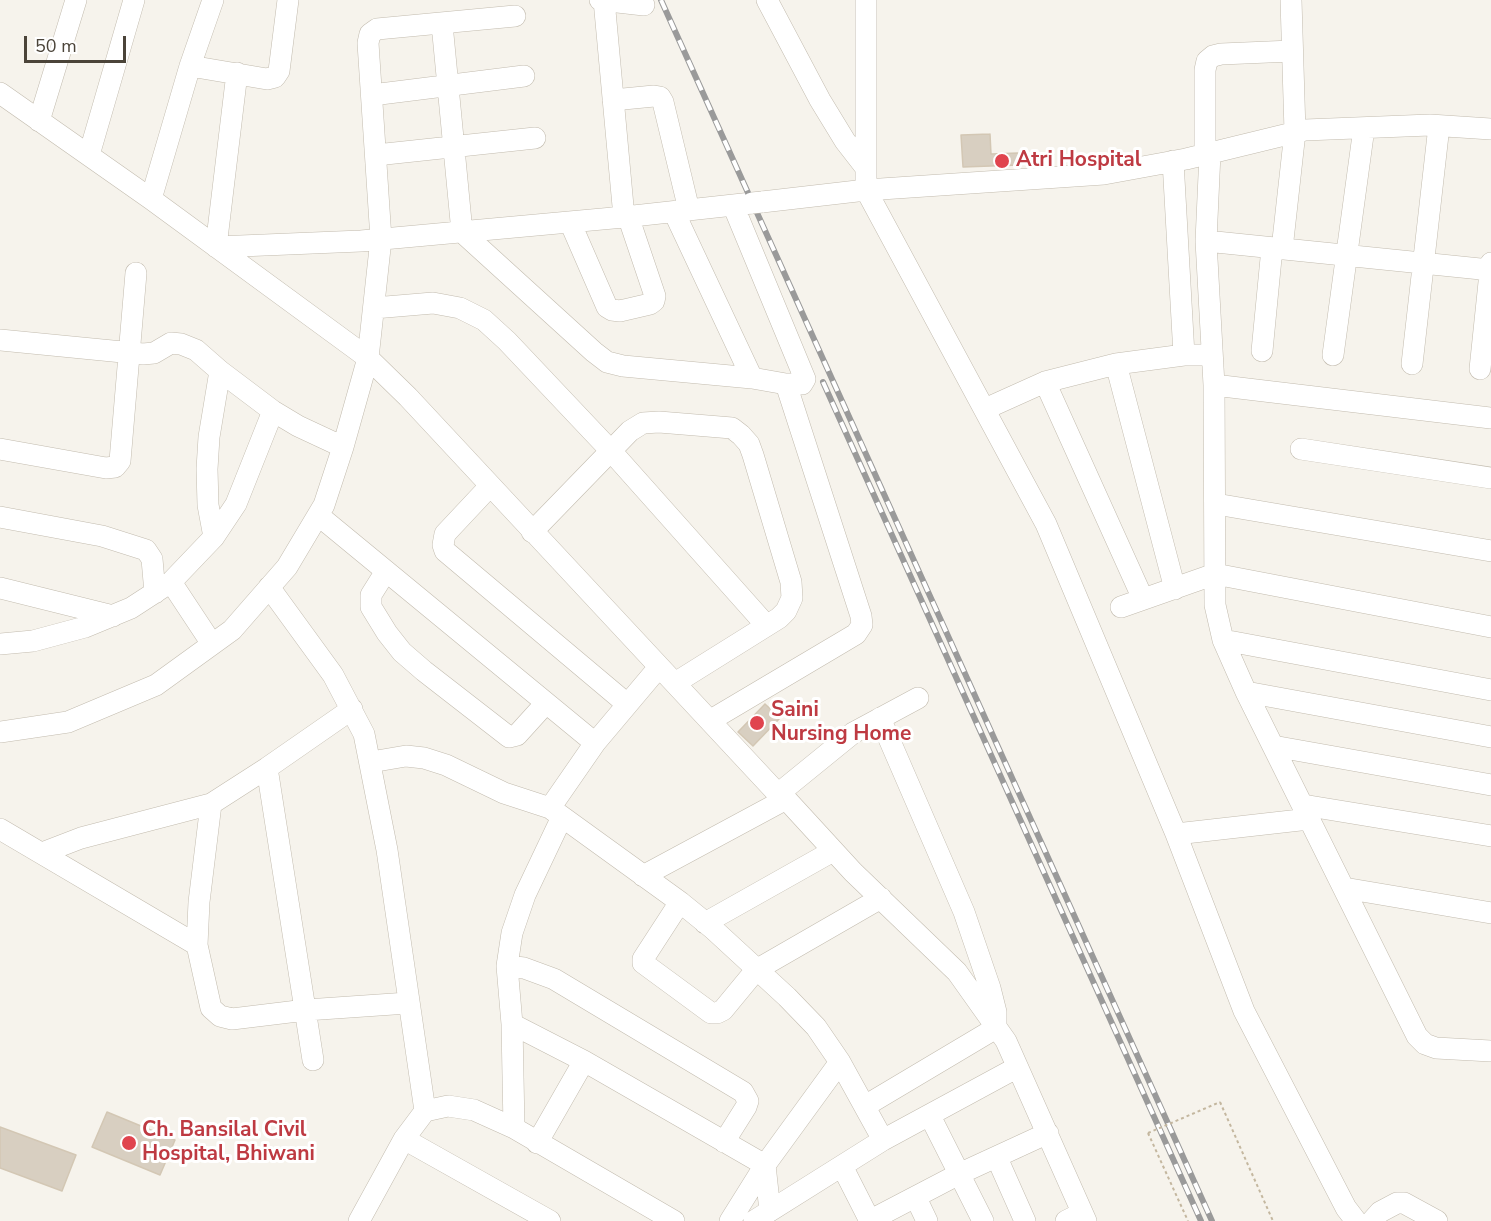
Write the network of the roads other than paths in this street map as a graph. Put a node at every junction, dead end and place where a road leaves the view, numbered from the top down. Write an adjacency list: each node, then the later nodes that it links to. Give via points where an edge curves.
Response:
1 (76, 0): 21 (street)
2 (134, 0): 29 (street)
3 (213, 0): 14 (street)
4 (288, 0): 15 (street, via 275,77)
5 (600, 0): 6 (street)
6 (604, 0): 10 (street); 20 (street)
7 (767, 0): 32 (street, via 820,100)
8 (866, 0): 32 (street)
9 (1291, 0): 13 (street)
10 (644, 5)
11 (515, 16): 12 (street)
12 (442, 24): 17 (street); 19 (street, via 377,29 370,34)
13 (1292, 51): 25 (street); 28 (street, via 1221,54 1207,61)
14 (190, 66): 15 (street); 34 (street)
15 (237, 74): 42 (street)
16 (524, 76): 17 (street)
17 (448, 85): 19 (street); 27 (street)
18 (0, 93): 21 (street)
19 (372, 95): 30 (street)
20 (613, 100): 36 (street, via 660,97 666,112); 37 (street)
21 (39, 121): 29 (street)
22 (1439, 126): 23 (street); 24 (street); 46 (street)
23 (1364, 128): 25 (street); 44 (street)
24 (1491, 129)
25 (1295, 132): 28 (street); 43 (street)
26 (535, 138): 27 (street)
27 (454, 147): 30 (street); 39 (street)
28 (1208, 153): 31 (street); 41 (street)
29 (89, 155): 34 (street)
30 (376, 155): 40 (street)
31 (1173, 161): 33 (street, via 1104,174); 53 (street)
32 (866, 168): 33 (street)
33 (855, 192): 35 (street, bridge); 65 (street)
34 (151, 199): 42 (street)
35 (733, 205): 36 (street); 63 (street, via 805,379 802,384)
36 (681, 211): 37 (street); 61 (street)
37 (626, 217): 38 (street); 38 (street, via 656,296 650,304 620,311 612,310 603,300)
38 (570, 222): 39 (street)
39 (462, 232): 40 (street); 61 (street, via 607,362)
40 (381, 239): 42 (street); 49 (street)
41 (1206, 241): 43 (street); 54 (street)
42 (216, 247): 56 (street)
43 (1277, 248): 44 (street); 51 (street)
44 (1347, 255): 46 (street); 55 (street)
45 (1491, 262): 47 (street)
46 (1424, 263): 47 (street); 58 (street)
47 (1491, 270): 59 (street)
48 (136, 273): 52 (street)
49 (374, 308): 56 (street); 71 (street, via 433,303 460,308 484,320)
50 (0, 339): 52 (street)
51 (1262, 351)
52 (129, 352): 60 (street, via 154,353 171,343 181,344 196,350); 69 (street, via 120,461 115,467)
53 (1184, 355): 54 (street); 57 (street)
54 (1212, 355): 64 (street)
55 (1334, 355)
56 (368, 358): 68 (street); 73 (street)
57 (1116, 364): 62 (street); 85 (street)
58 (1412, 364)
59 (1480, 369)
60 (220, 371): 66 (street); 78 (street, via 207,469)
61 (752, 378): 63 (street)
62 (1045, 382): 65 (street); 86 (street)
63 (786, 384): 103 (street, via 862,625 855,634)
64 (1214, 386): 67 (street); 74 (street)
65 (985, 409): 116 (street, via 1046,524)
66 (273, 411): 68 (street); 78 (street, via 236,504)
67 (1491, 418)
68 (344, 447): 75 (street)
69 (0, 449)
70 (1301, 449): 72 (street)
71 (611, 451): 77 (street); 89 (street); 89 (street, via 643,423 732,428 741,435 753,455 791,582 792,598 786,611)
72 (1491, 478)
73 (490, 486): 77 (street); 100 (street, via 445,534 445,551)
74 (1216, 504): 79 (street); 81 (street)
75 (318, 515): 80 (street); 83 (street, via 287,567)
76 (0, 517): 82 (street, via 102,536 146,550)
77 (532, 532): 94 (street)
78 (214, 537): 82 (street)
79 (1491, 551)
80 (386, 571): 99 (street); 99 (street, via 371,595 371,607 402,652 424,671 509,738 518,735)
81 (1215, 574): 85 (street); 90 (street); 91 (street, via 1215,605)
82 (163, 587): 88 (street); 93 (street)
83 (268, 587): 93 (street, via 232,630); 101 (street, via 333,675)
84 (0, 588): 88 (street)
85 (1175, 589): 86 (street)
86 (1143, 599): 87 (street)
87 (1121, 607)
88 (113, 616): 92 (street, via 33,641)
89 (766, 625): 95 (street)
90 (1491, 627)
91 (1223, 640): 96 (street); 97 (street)
92 (0, 644)
93 (212, 644): 104 (street, via 156,685 68,722)
94 (659, 667): 95 (street); 100 (street)
95 (675, 683): 103 (street)
96 (1491, 690)
97 (1246, 692): 105 (street); 107 (street)
98 (918, 698): 102 (street)
99 (546, 703): 106 (street)
100 (627, 704): 106 (street)
101 (352, 709): 108 (street, via 364,734); 109 (street)
102 (880, 718): 111 (street, via 853,733); 132 (street, via 964,912 990,988)
103 (711, 720): 111 (street)
104 (0, 732)
105 (1491, 737)
106 (595, 743): 113 (street)
107 (1274, 746): 110 (street); 114 (street)
108 (370, 762): 113 (street, via 406,756 424,758); 129 (street, via 387,850)
109 (267, 768): 112 (street); 130 (street)
110 (1491, 784)
111 (782, 797): 118 (street); 120 (street)
112 (211, 804): 119 (street, via 129,824); 126 (street)
113 (556, 812): 120 (street); 127 (street, via 512,933)
114 (1306, 812): 116 (street); 117 (street); 121 (street)
115 (0, 829): 119 (street)
116 (1176, 834): 162 (street, via 1244,1011)
117 (1491, 836)
118 (833, 851): 122 (street); 125 (street)
119 (42, 853): 126 (street)
120 (643, 876): 123 (street)
121 (1344, 888): 124 (street); 133 (street, via 1417,1036 1436,1048)
122 (880, 898): 128 (street); 132 (street, via 957,972)
123 (680, 902): 125 (street); 128 (street, via 643,959 645,966 711,1013 723,1010)
124 (1491, 913)
125 (705, 923): 128 (street)
126 (197, 945): 130 (street, via 211,1008 220,1016 232,1019)
127 (507, 966): 131 (street); 145 (street, via 554,979 743,1092 748,1101 746,1107)
128 (756, 970): 136 (street, via 816,1027)
129 (408, 1002): 130 (street); 139 (street)
130 (306, 1010): 134 (street)
131 (512, 1024): 135 (street); 141 (street)
132 (996, 1028): 137 (street, via 1006,1041); 138 (street)
133 (1491, 1051)
134 (313, 1060)
135 (584, 1061): 145 (street); 146 (street)
136 (840, 1062): 138 (street); 148 (street)
137 (1016, 1068): 140 (street); 142 (street)
138 (865, 1106): 144 (street)
139 (425, 1111): 141 (street, via 448,1106 474,1110); 143 (street)
140 (930, 1116): 144 (street); 150 (street)
141 (514, 1128): 146 (street)
142 (1048, 1133): 147 (street); 153 (street)
143 (404, 1139): 154 (street); 155 (street)
144 (883, 1140): 149 (street)
145 (724, 1142): 148 (street)
146 (537, 1143): 156 (street)
147 (997, 1158): 150 (street); 161 (street)
148 (765, 1166): 152 (street); 157 (street)
149 (842, 1166): 152 (street); 158 (street)
150 (959, 1174): 151 (street); 160 (street)
151 (916, 1198): 158 (street); 159 (street)
152 (762, 1216)
153 (1078, 1218)
154 (359, 1221)
155 (549, 1221)
156 (674, 1221)
157 (730, 1221)
158 (870, 1221)
159 (927, 1221)
160 (983, 1221)
161 (1025, 1221)
162 (1356, 1221)
163 (1372, 1221): 164 (street, via 1396,1203 1404,1203)
164 (1437, 1221)

